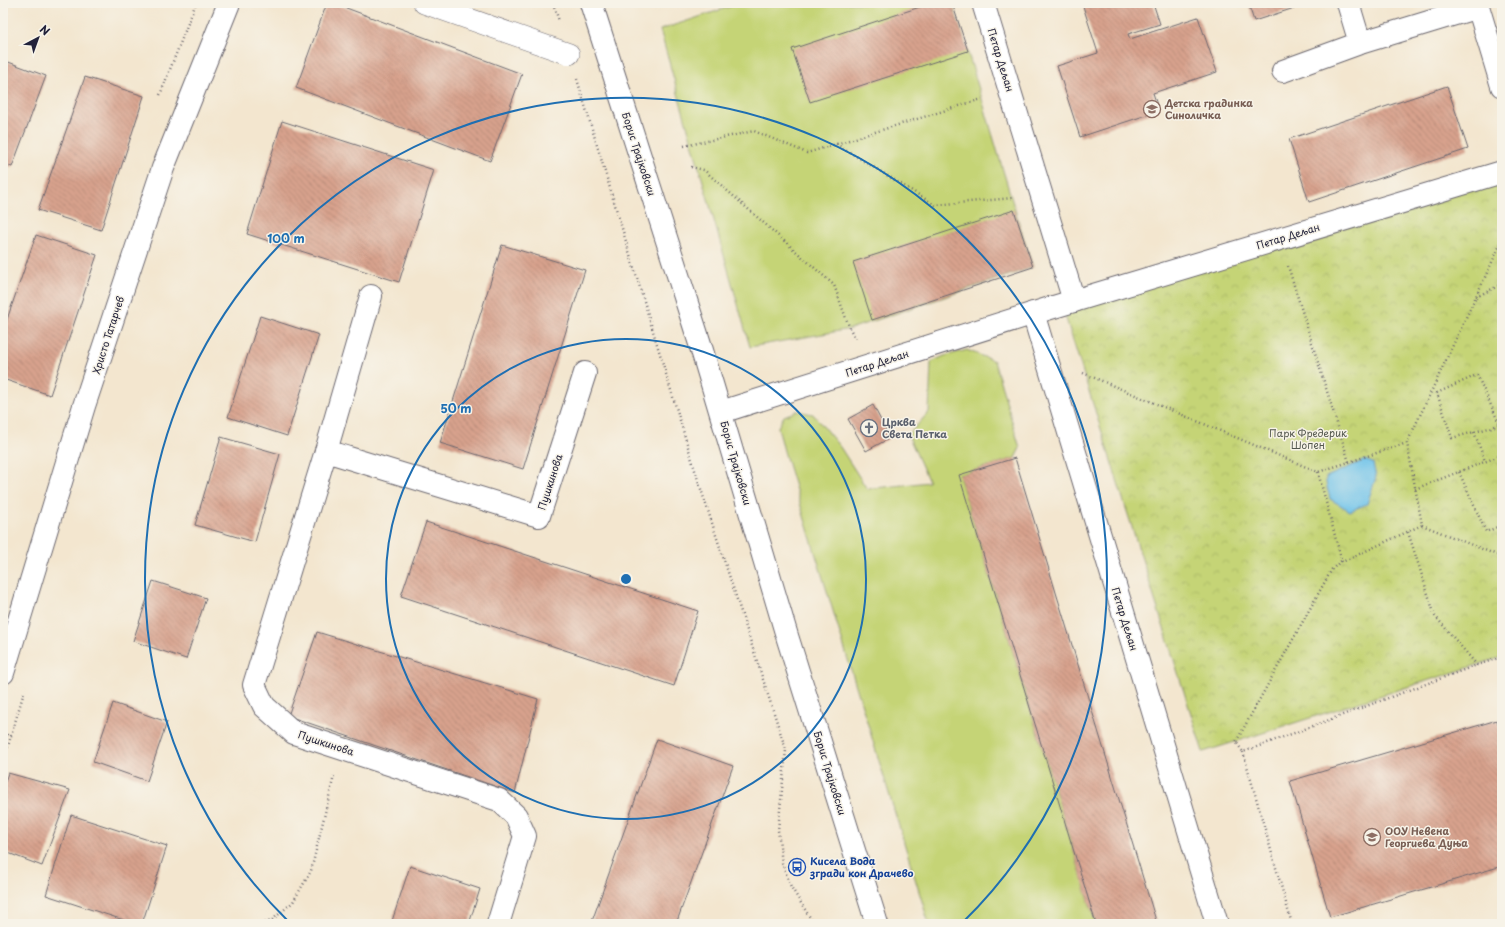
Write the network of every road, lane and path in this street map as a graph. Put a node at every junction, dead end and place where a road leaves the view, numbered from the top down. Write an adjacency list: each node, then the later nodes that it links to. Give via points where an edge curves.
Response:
1 (229, 3): 45 (street, Христо Татарчев, via 163,168 84,406)
2 (424, 3): 9 (street)
3 (553, 3): 9 (path)
4 (591, 3): 28 (street, Борис Трајковски)
5 (983, 3): 24 (street, Петар Дељан)
6 (1348, 3): 8 (street)
7 (1478, 5): 8 (street); 11 (street)
8 (1360, 43): 10 (street)
9 (569, 54): 52 (path, via 698,480 786,750 778,830 782,863 791,887)
10 (1283, 71)
11 (1502, 86)
12 (984, 105): 13 (path, via 982,98)
13 (836, 144): 14 (path, via 807,153 754,131); 17 (path, via 935,205)
14 (684, 146)
15 (1502, 172): 19 (street, Петар Дељан)
16 (1011, 191): 17 (path)
17 (1013, 198): 18 (path)
18 (1015, 205)
19 (1280, 239): 24 (street, Петар Дељан); 34 (path)
20 (1502, 241): 23 (path)
21 (1502, 284): 23 (path)
22 (372, 296): 31 (street, Пушкинова)
23 (1476, 297): 30 (path)
24 (1074, 301): 25 (street, Петар Дељан)
25 (1033, 313): 28 (street, Петар Дељан); 54 (street, Петар Дељан)
26 (585, 373): 31 (street, Пушкинова, via 539,516)
27 (1083, 373): 35 (path)
28 (721, 412): 53 (street, Борис Трајковски, via 787,636)
29 (1474, 432): 29 (path, via 1500,424 1477,375 1437,393 1452,438); 33 (path)
30 (1407, 443): 34 (path); 37 (path)
31 (326, 451): 48 (street, Пушкинова, via 254,685 264,706 294,733)
32 (1502, 455): 33 (path)
33 (1485, 461): 36 (path)
34 (1349, 462): 35 (path)
35 (1318, 472): 42 (path)
36 (1459, 472): 37 (path); 39 (path, via 1486,532)
37 (1415, 489): 38 (path)
38 (1422, 525): 40 (path); 41 (path)
39 (1502, 525)
40 (1408, 532): 42 (path); 44 (path, via 1435,616)
41 (1502, 557)
42 (1341, 561): 49 (path, via 1332,569 1236,742)
43 (1502, 657): 44 (path)
44 (1477, 665): 49 (path)
45 (3, 673)
46 (3, 734): 47 (path)
47 (10, 736)
48 (341, 748): 50 (path, via 311,871 293,902 271,921); 51 (street, Пушкинова, via 499,800 516,816 525,836)
49 (1243, 752): 55 (path)
50 (261, 924)
51 (498, 924)
52 (814, 924)
53 (877, 924)
54 (1217, 924)
55 (1292, 924)

